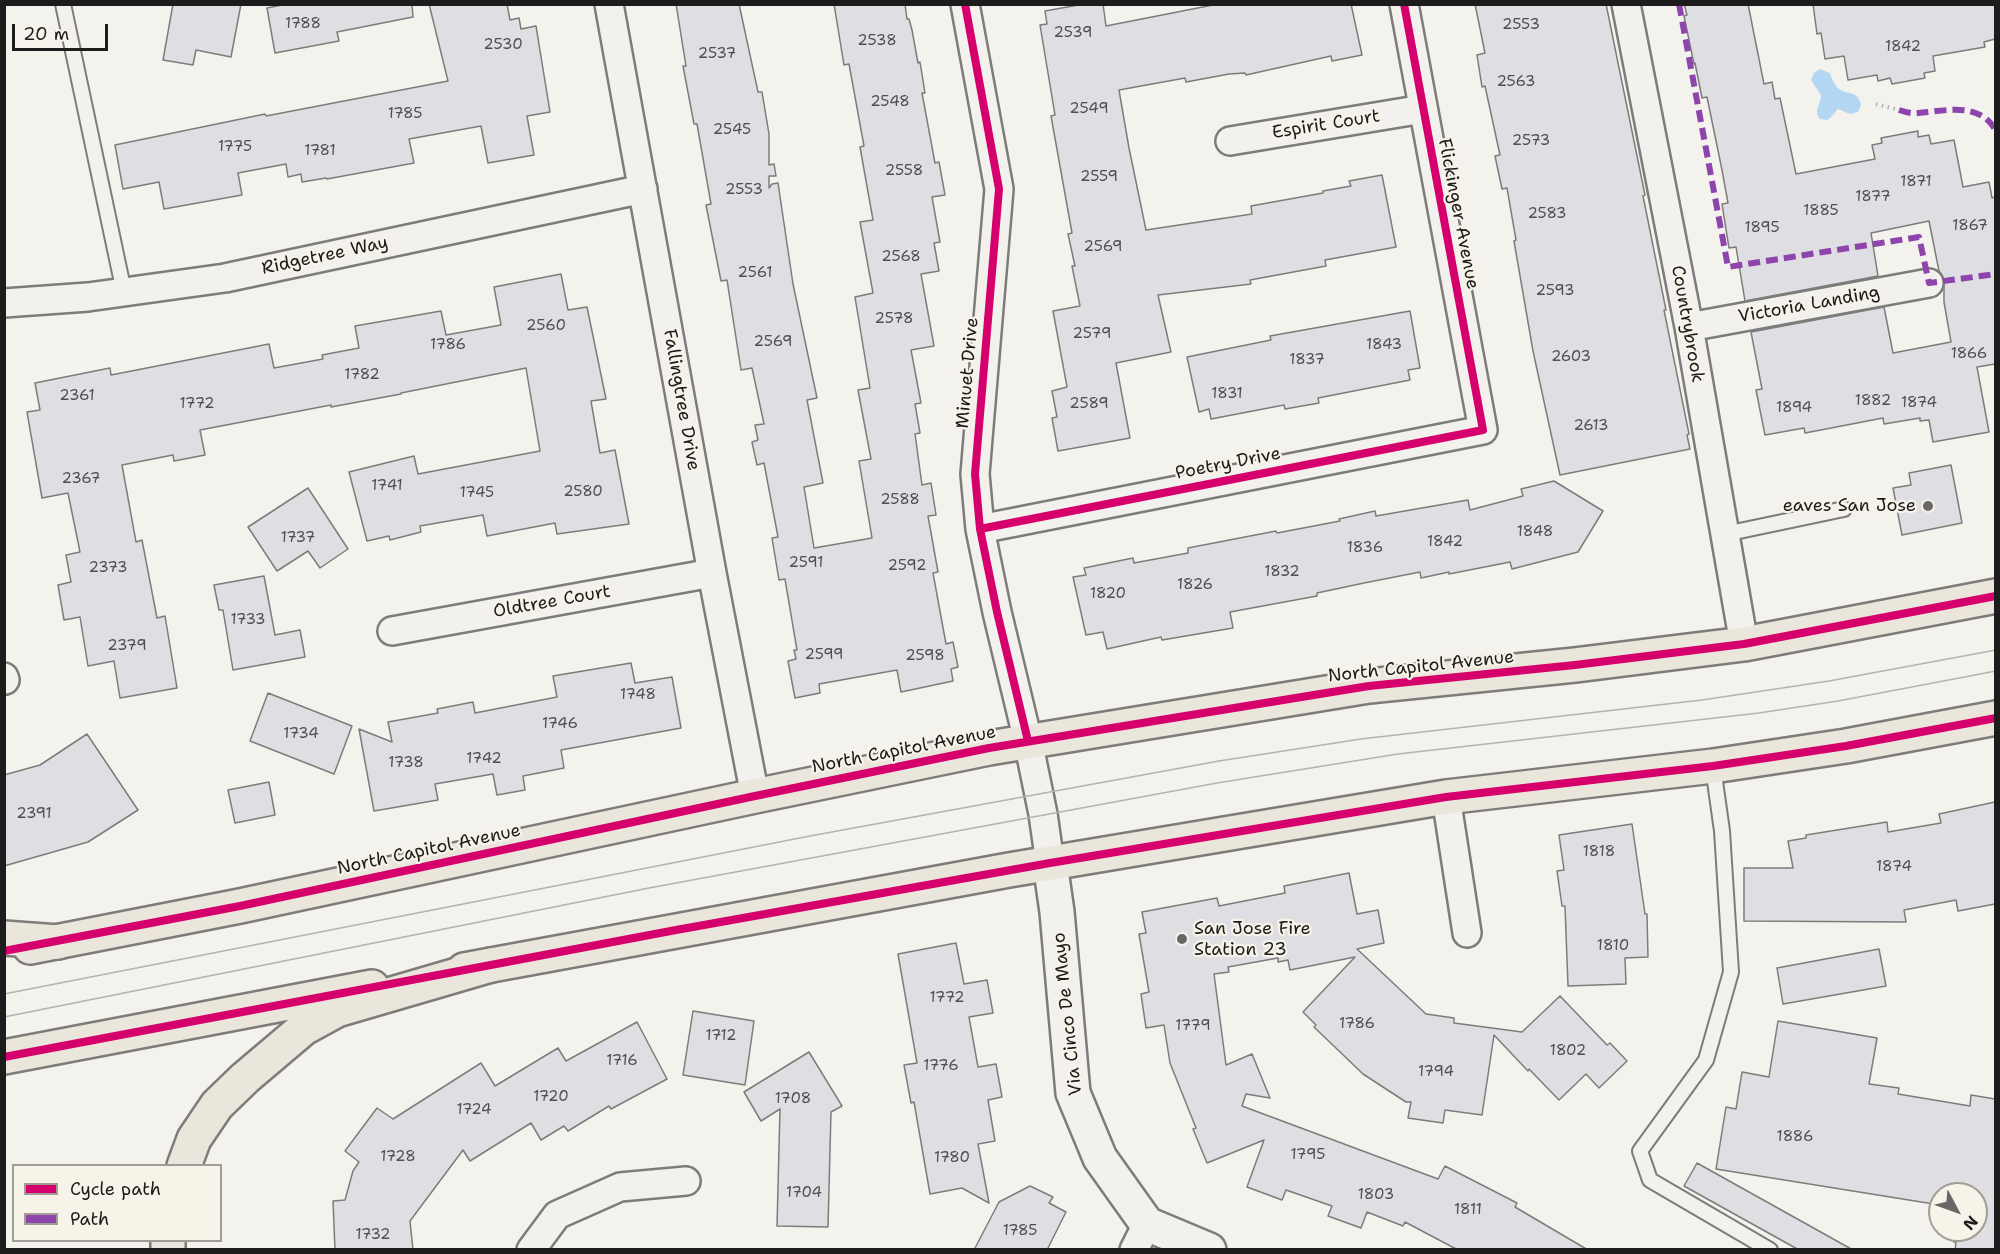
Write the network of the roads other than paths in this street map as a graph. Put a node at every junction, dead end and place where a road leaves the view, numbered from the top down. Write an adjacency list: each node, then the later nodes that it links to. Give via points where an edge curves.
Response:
1 (63, 4): 10 (lane)
2 (609, 4): 8 (street, Fallingtree Drive)
3 (965, 4): 15 (street, Minuet Drive, via 999,189 975,474)
4 (1404, 4): 6 (street, Flickinger Avenue)
5 (1626, 4): 12 (street, Countrybrook)
6 (1423, 109): 7 (street, Espirit Court); 13 (street, Flickinger Avenue)
7 (1230, 141)
8 (643, 189): 10 (street, Ridgetree Way, via 225,278); 17 (street, Fallingtree Drive)
9 (1929, 283): 12 (street, Victoria Landing)
10 (124, 292): 11 (street, Ridgetree Way)
11 (4, 303)
12 (1689, 327): 16 (street, Countrybrook)
13 (1483, 430): 15 (street, Poetry Drive)
14 (1844, 509): 16 (lane)
15 (980, 529): 22 (street, Minuet Drive)
16 (1725, 534): 20 (street, Countrybrook)
17 (712, 573): 19 (street, Oldtree Court); 24 (street, Fallingtree Drive)
18 (1995, 596): 20 (main road, North Capitol Avenue)
19 (392, 631)
20 (1744, 644): 22 (main road, North Capitol Avenue, via 1369,686)
21 (1995, 718): 23 (main road)
22 (1028, 741): 24 (main road, North Capitol Avenue); 26 (street, Minuet Drive)
23 (1713, 766): 25 (main road); 38 (lane, via 1722,831 1731,972 1706,1060 1640,1152 1650,1180)
24 (755, 796): 29 (main road, North Capitol Avenue)
25 (1446, 797): 26 (main road); 27 (street)
26 (1050, 863): 31 (main road); 35 (street, Via Cinco De Mayo, via 1073,1093 1100,1158)
27 (1467, 933)
28 (4, 938): 29 (main road)
29 (58, 942): 30 (main road, North Capitol Avenue)
30 (4, 951)
31 (491, 965): 32 (main road); 33 (main road, via 338,1010 304,1028 217,1105 194,1139)
32 (4, 1057)
33 (185, 1164)
34 (686, 1181): 36 (street, via 620,1187 557,1215)
35 (1141, 1237): 37 (street, Via Cinco De Mayo)
36 (531, 1250)
37 (1209, 1250)
38 (1770, 1250)

